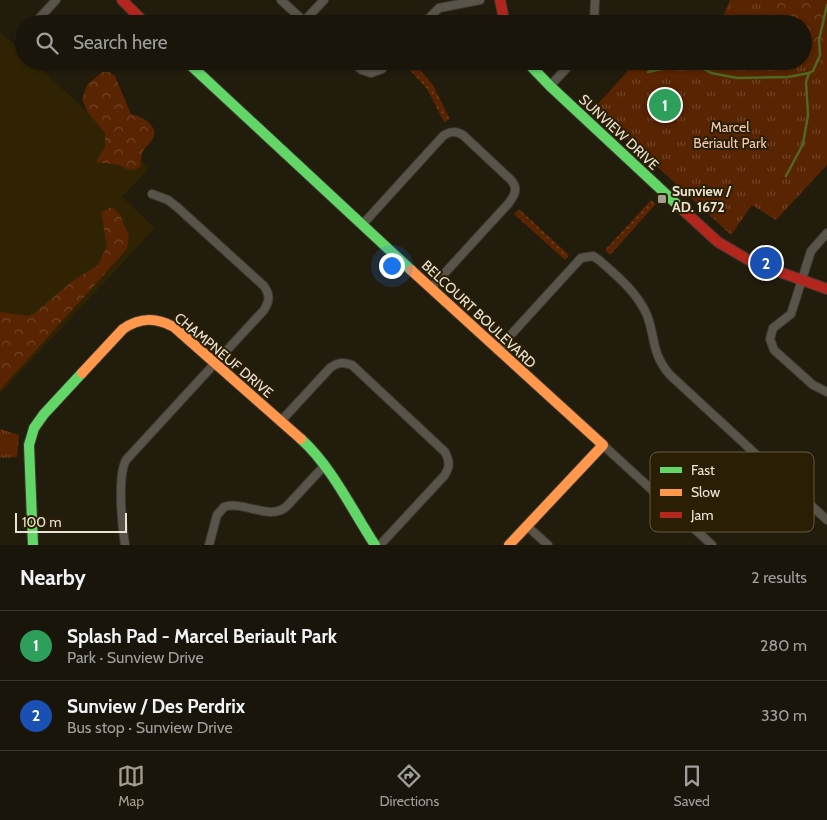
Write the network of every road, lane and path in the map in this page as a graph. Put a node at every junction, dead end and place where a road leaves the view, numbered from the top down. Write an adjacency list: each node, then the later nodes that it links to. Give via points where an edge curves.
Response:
1 (56, 0): 8 (street)
2 (122, 0): 9 (street)
3 (282, 0): 10 (street)
4 (324, 0): 11 (street)
5 (480, 0): 12 (street, via 439,8)
6 (500, 0): 13 (street)
7 (595, 0): 14 (street)
8 (42, 15)
9 (137, 15)
10 (298, 15)
11 (312, 15)
12 (432, 15)
13 (503, 15)
14 (594, 15)
15 (196, 70): 22 (street, BELCOURT BOULEVARD)
16 (362, 70): 17 (street, via 371,73)
17 (379, 70)
18 (535, 70): 20 (street, SUNVIEW DRIVE)
19 (565, 70): 20 (street)
20 (550, 86): 24 (street, SUNVIEW DRIVE, via 718,242 752,262)
21 (152, 194): 28 (street, via 177,206 269,294 264,310)
22 (362, 224): 25 (street, BELCOURT BOULEVARD); 25 (street, via 443,136 451,132 463,135 510,179 516,192)
23 (827, 233): 24 (street, via 811,252)
24 (801, 280): 26 (street, SUNVIEW DRIVE); 29 (street, via 791,314 771,331 771,345 813,385)
25 (431, 288): 27 (street, BELCOURT BOULEVARD)
26 (827, 288)
27 (497, 350): 31 (street, BELCOURT BOULEVARD); 32 (street, via 581,258 593,256 625,283 642,305 658,357 670,375)
28 (215, 364): 30 (street, CHAMPNEUF DRIVE); 39 (street, CHAMPNEUF DRIVE, via 166,322 139,319 123,328 38,421 31,436 28,454); 40 (street, via 130,454 123,466)
29 (827, 392)
30 (280, 422): 33 (street, CHAMPNEUF DRIVE, via 315,453); 43 (street, via 330,368 346,363 352,365 445,452 450,463 444,476)
31 (602, 445): 34 (street, BELCOURT BOULEVARD); 37 (street)
32 (753, 452)
33 (324, 466): 41 (street, via 280,511 268,512 238,504 224,507 217,515); 42 (street, CHAMPNEUF DRIVE)
34 (650, 489)
35 (814, 508): 36 (street)
36 (827, 520)
37 (527, 526): 44 (street); 45 (street)
38 (698, 532): 46 (street, BELCOURT BOULEVARD)
39 (33, 545)
40 (125, 545)
41 (209, 545)
42 (374, 545)
43 (380, 545)
44 (509, 545)
45 (548, 545)
46 (712, 545)

